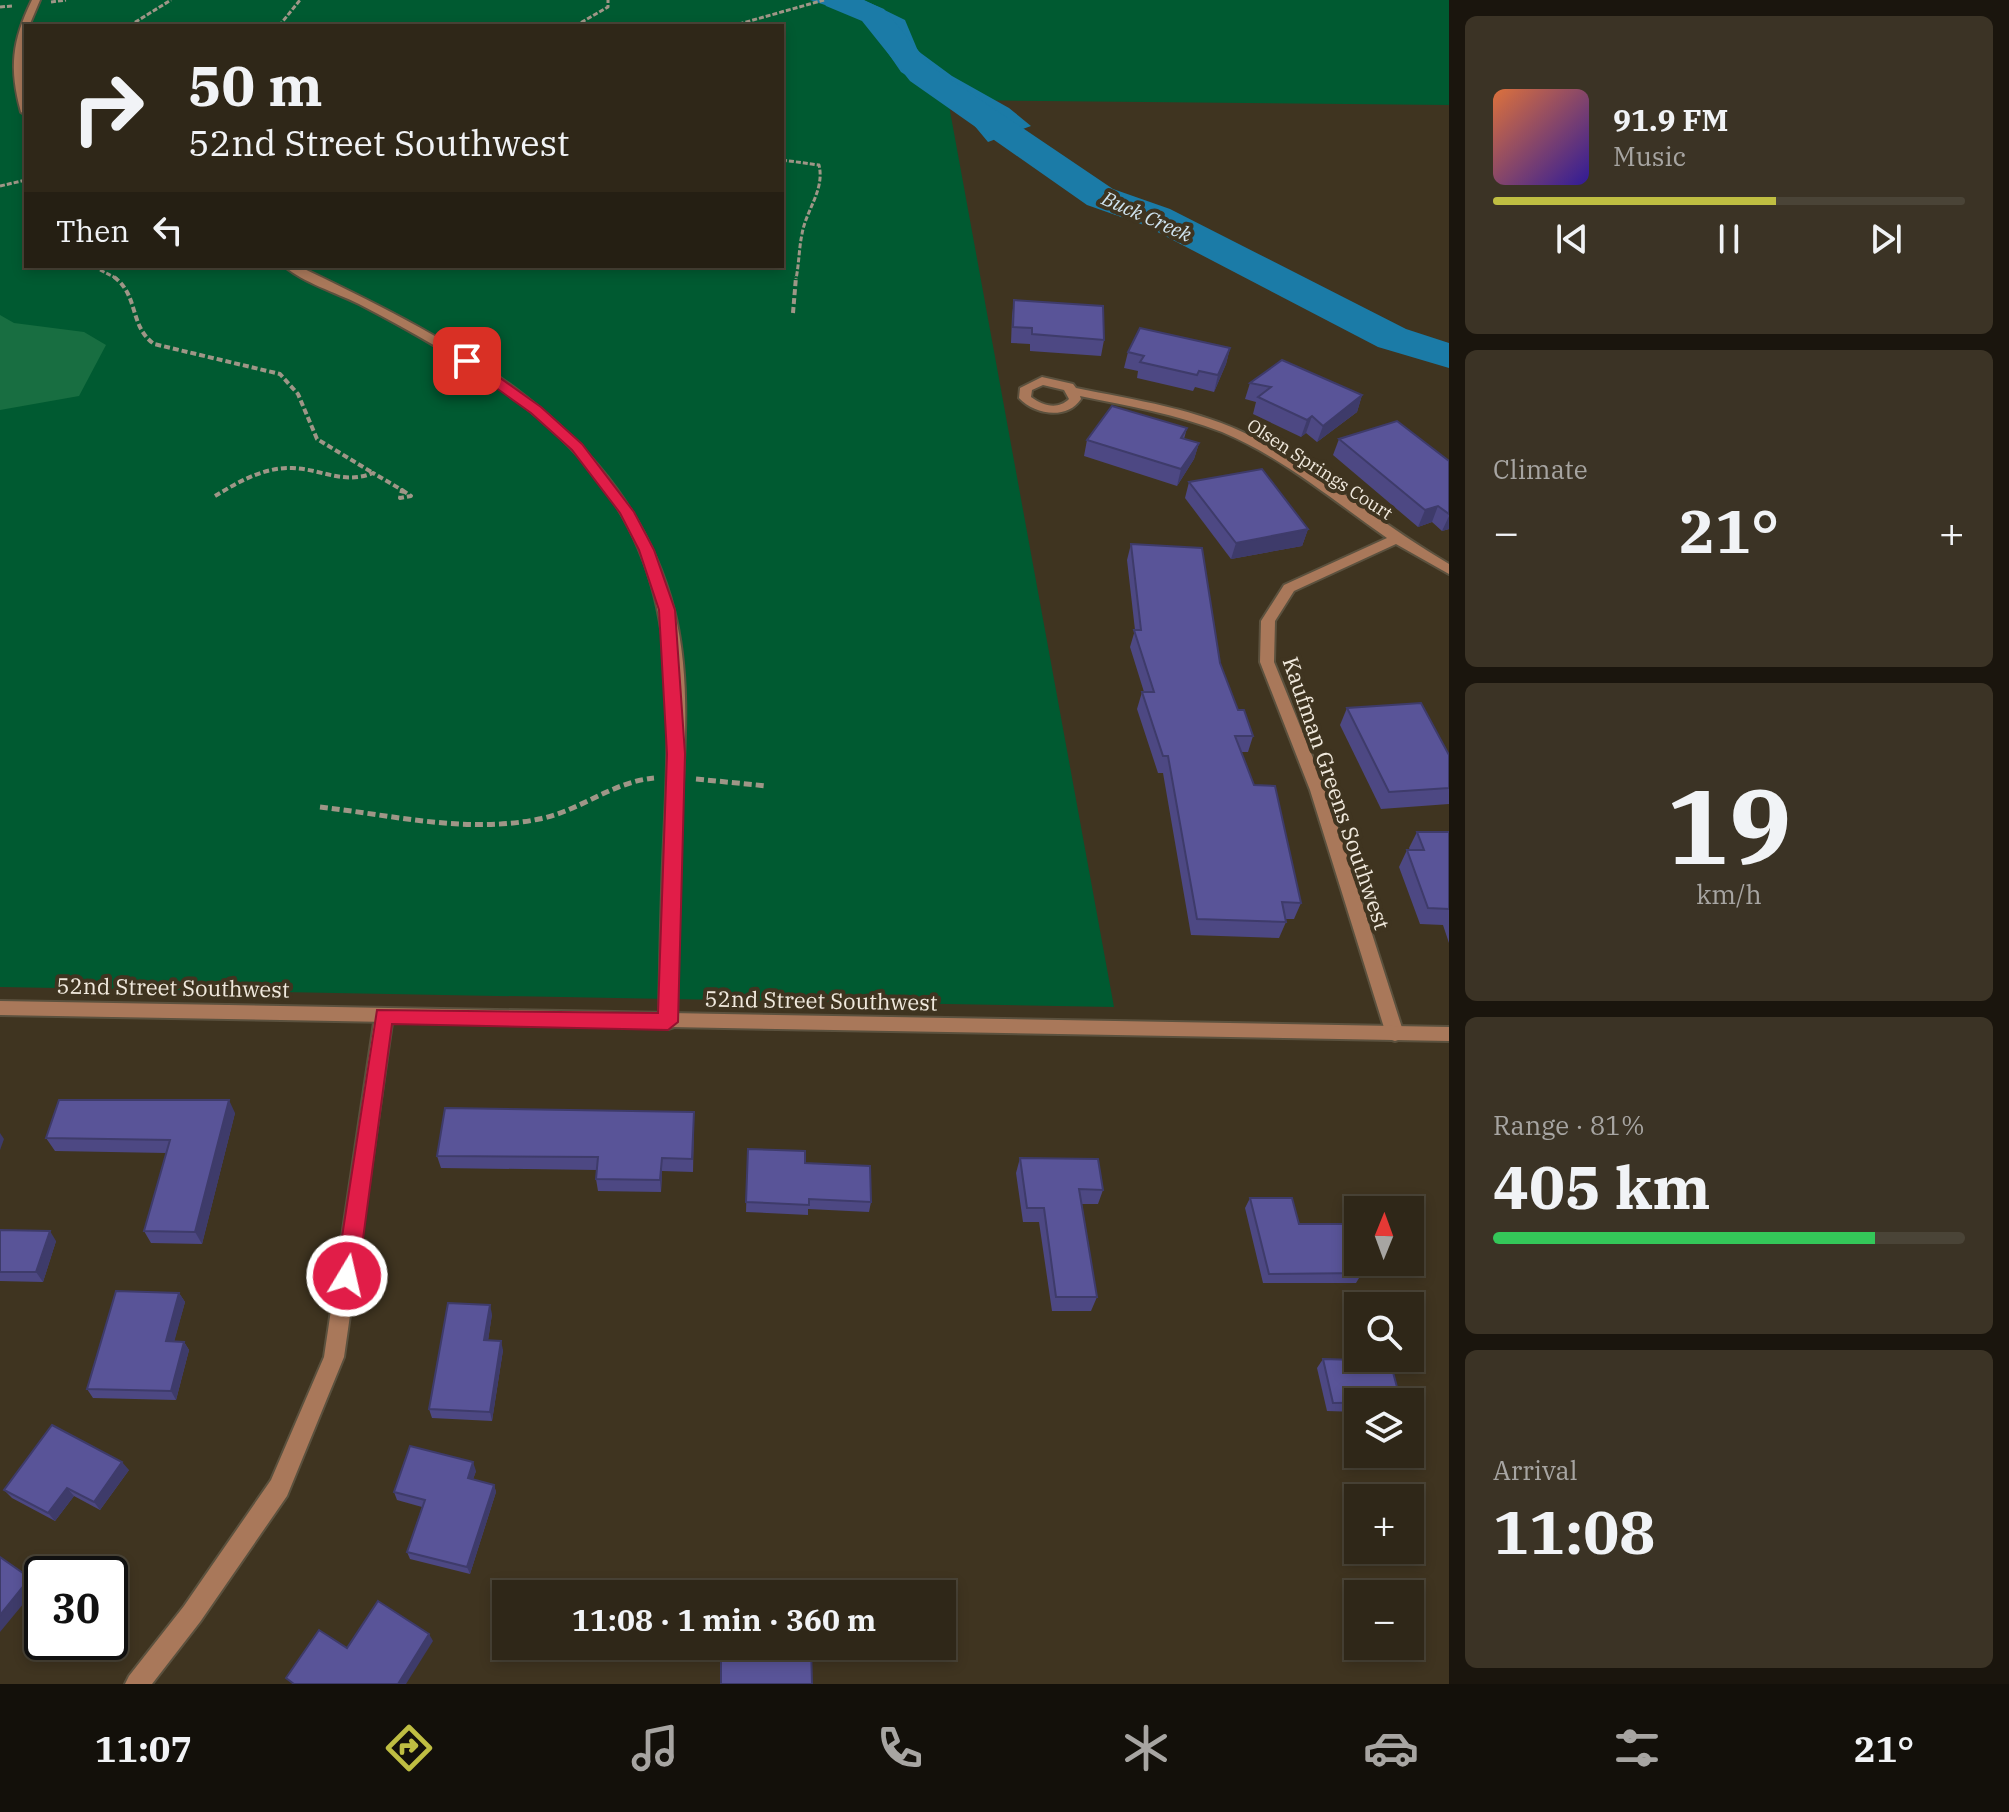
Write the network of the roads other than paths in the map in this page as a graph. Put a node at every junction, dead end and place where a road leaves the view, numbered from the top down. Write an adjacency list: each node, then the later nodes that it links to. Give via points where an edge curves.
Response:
1 (36, 0): 2 (street, via 16,54)
2 (24, 105)
3 (293, 268): 9 (street, via 373,305 491,375 577,447 619,501 646,550 667,610 675,777)
4 (1072, 391): 5 (street, Olsen Springs Court, via 1199,420 1248,440)
5 (1395, 539): 6 (street, Olsen Springs Court); 10 (street, Kaufman Greens Southwest, via 1289,588 1268,621 1267,662 1318,790)
6 (1449, 570)
7 (0, 1008): 8 (street, 52nd Street Southwest)
8 (384, 1016): 9 (street, 52nd Street Southwest); 12 (street, via 334,1357 279,1488)
9 (668, 1022): 10 (street, 52nd Street Southwest)
10 (1395, 1034): 11 (street, 52nd Street Southwest)
11 (1449, 1034)
12 (137, 1684)

